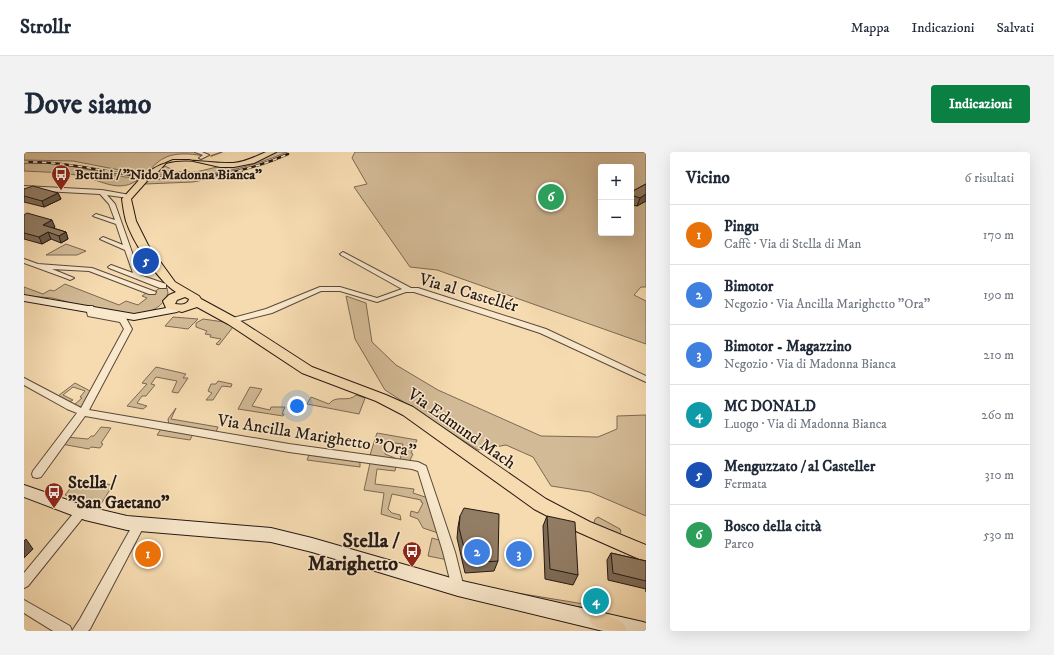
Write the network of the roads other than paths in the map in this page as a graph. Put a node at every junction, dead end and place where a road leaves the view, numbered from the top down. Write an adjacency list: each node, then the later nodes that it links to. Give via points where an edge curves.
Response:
1 (272, 152): 2 (main road, via 236,165 221,165)
2 (199, 155): 3 (main road, via 170,158)
3 (152, 172)
4 (144, 181): 7 (main road)
5 (24, 188): 6 (street)
6 (102, 192): 7 (street); 9 (street, via 112,204)
7 (128, 196): 11 (main road, via 126,203 131,221)
8 (96, 216): 9 (street)
9 (118, 223): 12 (street)
10 (103, 239): 12 (street)
11 (142, 244): 12 (street); 19 (main road)
12 (128, 248): 17 (street)
13 (343, 254): 20 (street)
14 (24, 262): 15 (street)
15 (38, 266): 18 (street); 21 (street, via 90,269)
16 (111, 267): 17 (street)
17 (137, 276): 19 (street)
18 (70, 278)
19 (167, 285): 23 (main road); 23 (main road, Via Edmund Mach)
20 (410, 290): 25 (street, Via al Castellér, via 377,300 340,289 320,289 269,311); 26 (street, Via al Castellér, via 543,331)
21 (152, 292)
22 (24, 298): 24 (main road)
23 (181, 302): 24 (main road, via 152,314 134,317); 25 (main road, Via Edmund Mach, via 215,312)
24 (90, 308): 28 (street, via 91,314 123,320 128,329)
25 (232, 321): 33 (main road, Via Edmund Mach, via 307,370 408,410 511,485 561,516)
26 (646, 379)
27 (24, 381): 28 (street, Via Ancilla Marighetto "Ora")
28 (83, 412): 29 (street); 35 (street, Via Ancilla Marighetto "Ora", via 289,448 414,465 422,469)
29 (37, 474)
30 (24, 491): 31 (main road)
31 (81, 512): 32 (main road); 34 (street)
32 (139, 524): 35 (main road, via 271,536 312,545); 39 (street)
33 (646, 554)
34 (24, 582)
35 (458, 588): 37 (main road)
36 (24, 606): 38 (street)
37 (599, 620): 40 (main road); 41 (main road)
38 (65, 631)
39 (79, 631)
40 (617, 631)
41 (643, 631)

